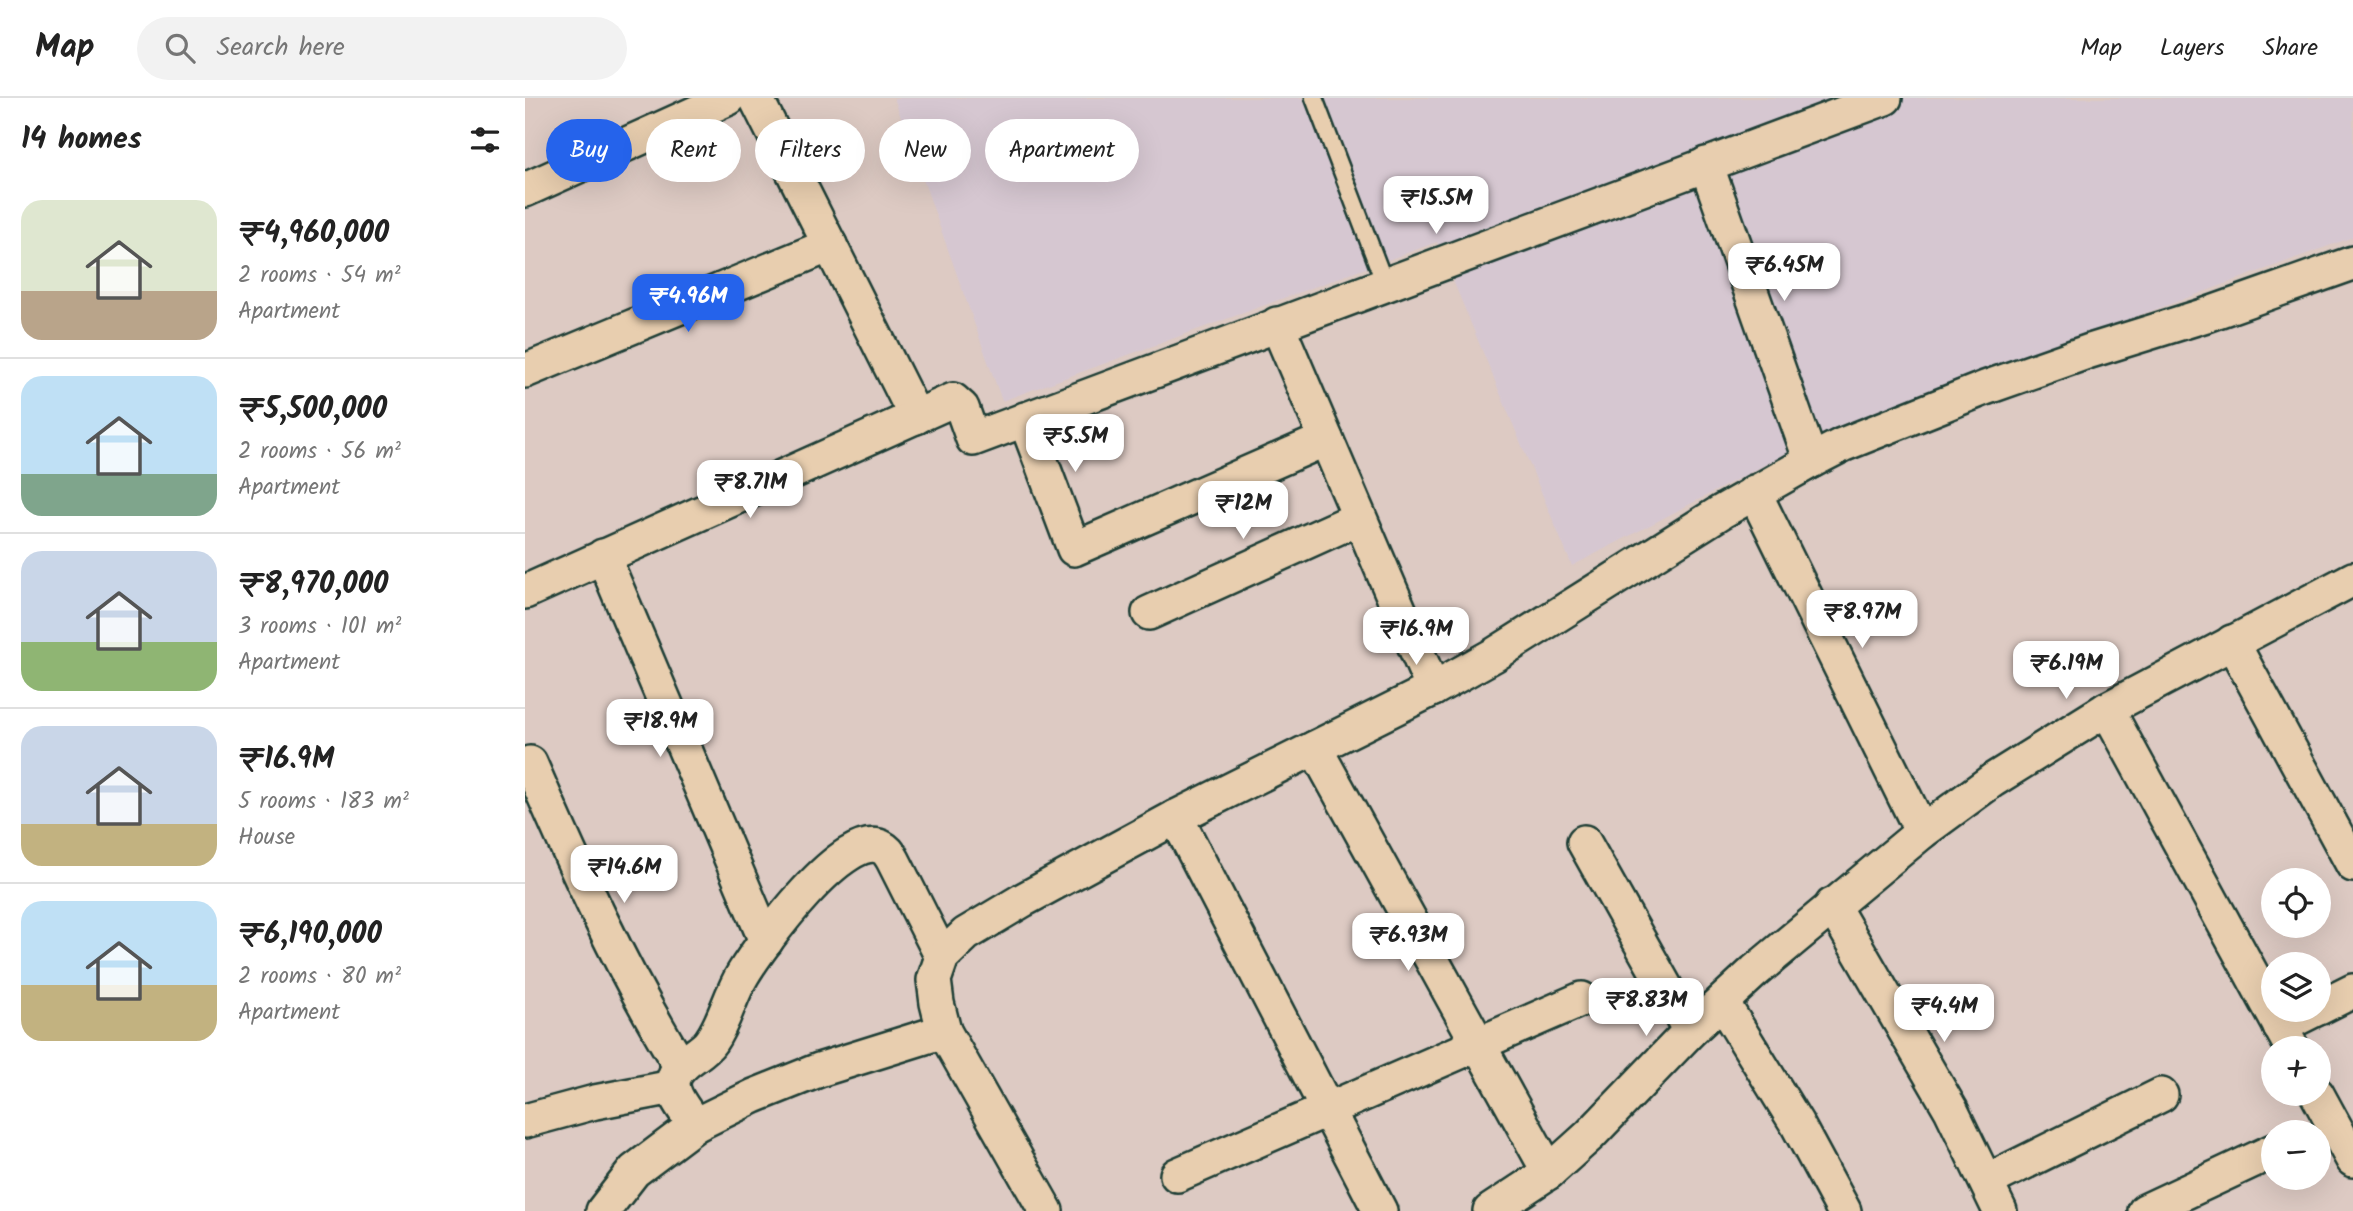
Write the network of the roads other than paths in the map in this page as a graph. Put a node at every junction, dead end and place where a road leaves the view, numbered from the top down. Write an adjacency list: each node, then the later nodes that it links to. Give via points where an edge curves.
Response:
1 (729, 98): 6 (street)
2 (756, 98): 7 (street)
3 (1314, 98): 9 (lane)
4 (1885, 98): 5 (street)
5 (1706, 164): 9 (street); 15 (street)
6 (525, 190)
7 (830, 245): 11 (street); 12 (street)
8 (2353, 263): 15 (street, via 1985,388)
9 (1385, 284): 10 (street)
10 (1277, 324): 13 (street); 14 (street)
11 (525, 371)
12 (916, 417): 13 (street, via 953,400 962,408 974,439); 18 (street)
13 (1025, 419): 14 (street, via 1074,549)
14 (1326, 439): 17 (street)
15 (1811, 461): 16 (street)
16 (1754, 492): 23 (street); 28 (street)
17 (1359, 518): 21 (street); 23 (street)
18 (603, 556): 20 (street); 32 (street)
19 (2353, 579): 22 (street)
20 (525, 592)
21 (1149, 613)
22 (2232, 642): 24 (street); 30 (street)
23 (1433, 689): 25 (street)
24 (2107, 709): 28 (street, via 1993,780); 41 (street)
25 (1315, 748): 27 (street); 43 (street)
26 (530, 763): 44 (street)
27 (1176, 817): 33 (street, via 966,934); 46 (street)
28 (1922, 832): 31 (street)
29 (1584, 842): 40 (street)
30 (2353, 865)
31 (1832, 905): 36 (street); 54 (street)
32 (766, 941): 33 (street, via 826,872 848,854 874,846 884,848 893,860); 44 (street, via 743,973 709,1044)
33 (942, 957): 39 (street, via 934,980)
34 (2353, 991): 37 (street)
35 (1581, 999): 43 (street)
36 (1722, 1002): 40 (street); 59 (street)
37 (2331, 1002)
38 (2303, 1022): 42 (street)
39 (944, 1031): 48 (street, via 818,1070); 55 (street)
40 (1690, 1031): 52 (street, via 1591,1135)
41 (2285, 1036)
42 (2287, 1036)
43 (1478, 1042): 46 (street); 52 (street)
44 (677, 1077): 47 (street); 48 (street, via 677,1097)
45 (2161, 1095): 54 (street)
46 (1327, 1108): 53 (street); 57 (street)
47 (525, 1121)
48 (695, 1125): 56 (street, via 634,1171)
49 (2331, 1137): 51 (street)
50 (2261, 1157): 61 (street)
51 (2353, 1160)
52 (1549, 1172): 58 (street)
53 (1177, 1175)
54 (1987, 1181): 60 (street)
55 (1034, 1207)
56 (603, 1211)
57 (1380, 1211)
58 (1490, 1211)
59 (1844, 1211)
60 (2000, 1211)
61 (2145, 1211)

